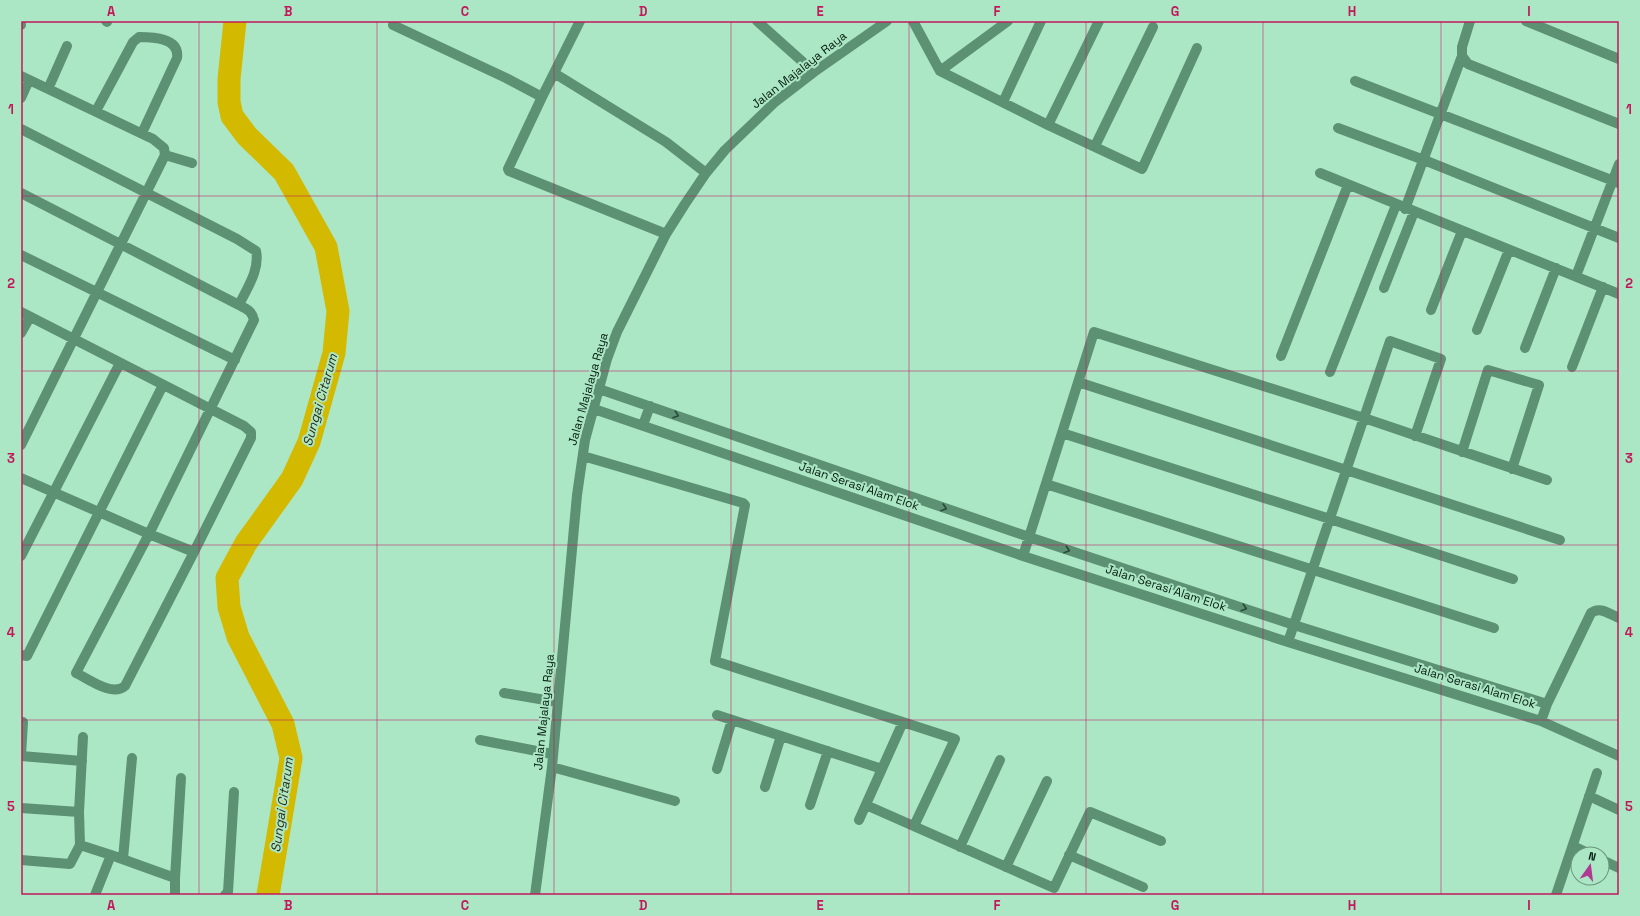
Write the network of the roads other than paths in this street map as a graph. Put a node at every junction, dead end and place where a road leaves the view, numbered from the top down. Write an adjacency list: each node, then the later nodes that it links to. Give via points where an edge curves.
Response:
1 (580, 21): 18 (street)
2 (758, 21): 17 (street)
3 (887, 21): 17 (street, Jalan Majalaya Raya)
4 (913, 21): 16 (street)
5 (1008, 21): 16 (street)
6 (1041, 21): 24 (street)
7 (1099, 21): 28 (street)
8 (1470, 21): 14 (street, via 1462,47)
9 (1526, 21): 15 (street)
10 (393, 25): 22 (street)
11 (1153, 27): 32 (street)
12 (67, 46): 21 (street)
13 (1197, 48): 32 (street, via 1142,169)
14 (1462, 56): 26 (street); 27 (street, via 1468,64)
15 (1619, 59)
16 (940, 71): 24 (street)
17 (814, 72): 37 (street, Jalan Majalaya Raya, via 775,102 725,150)
18 (554, 73): 22 (street); 37 (street, via 648,130)
19 (25, 78): 21 (street); 23 (street)
20 (1355, 81): 26 (street)
21 (48, 89): 25 (street)
22 (542, 97): 46 (street, via 508,169 511,174)
23 (21, 98)
24 (1003, 102): 28 (street)
25 (96, 111): 31 (street); 31 (street, via 133,42 139,37 162,39 174,45 178,52 177,58)
26 (1441, 115): 34 (street); 39 (street)
27 (1619, 124)
28 (1048, 125): 32 (street)
29 (1338, 128): 34 (street)
30 (21, 129): 41 (street)
31 (142, 133): 33 (street, via 160,143)
32 (1095, 146)
33 (165, 155): 35 (street); 41 (street)
34 (1424, 160): 43 (street); 44 (street)
35 (192, 163)
36 (1619, 164): 39 (street)
37 (706, 173): 46 (street, Jalan Majalaya Raya)
38 (1320, 173): 40 (street)
39 (1616, 182): 44 (street)
40 (1348, 185): 43 (street); 64 (street)
41 (145, 193): 48 (street); 57 (street, via 256,251 255,270)
42 (21, 194): 48 (street)
43 (1405, 209): 45 (street); 54 (street); 68 (street)
44 (1594, 228): 47 (street); 52 (street)
45 (1462, 231): 49 (street); 58 (street)
46 (666, 234): 71 (street, Jalan Majalaya Raya, via 617,332)
47 (1619, 238)
48 (120, 244): 55 (street); 57 (street)
49 (1509, 250): 51 (street); 60 (street)
50 (21, 255): 55 (street)
51 (1556, 268): 52 (street); 63 (street)
52 (1576, 276): 53 (street)
53 (1603, 287): 56 (street); 67 (street)
54 (1384, 288)
55 (96, 292): 62 (street); 65 (street)
56 (1619, 294)
57 (239, 305): 65 (street, via 248,310 254,320)
58 (1431, 310)
59 (25, 315): 61 (street); 62 (street)
60 (1477, 330)
61 (21, 334)
62 (73, 339): 66 (street); 79 (street)
63 (1524, 348)
64 (1281, 356)
65 (235, 360): 73 (street)
66 (120, 363): 70 (street); 87 (street)
67 (1572, 367)
68 (1330, 372)
69 (1078, 382): 75 (street, via 1094,332); 77 (street); 83 (street)
70 (163, 385): 73 (street); 88 (street)
71 (599, 389): 72 (street, Jalan Serasi Alam Elok); 74 (street, Jalan Majalaya Raya)
72 (650, 406): 76 (street); 91 (street, Jalan Serasi Alam Elok, one-way to 91)
73 (211, 409): 90 (street); 93 (street, via 244,426 250,432 251,438)
74 (594, 409): 76 (street, Jalan Serasi Alam Elok); 81 (street, Jalan Majalaya Raya)
75 (1364, 418): 78 (street); 78 (street, via 1390,341 1434,356 1441,359); 83 (street)
76 (643, 425): 95 (street, Jalan Serasi Alam Elok)
77 (1062, 433): 86 (street); 89 (street)
78 (1415, 436): 80 (street)
79 (21, 445)
80 (1462, 452): 82 (street); 82 (street, via 1488,370 1539,385)
81 (583, 456): 104 (street, Jalan Majalaya Raya); 110 (street, via 745,505 715,661)
82 (1512, 469): 85 (street)
83 (1346, 470): 89 (street); 92 (street)
84 (21, 478): 87 (street)
85 (1547, 480)
86 (1046, 484): 91 (street); 96 (street)
87 (54, 492): 88 (street); 94 (street)
88 (99, 512): 90 (street); 102 (street, via 27,656)
89 (1330, 518): 96 (street); 97 (street)
90 (149, 534): 93 (street); 93 (street, via 76,672 105,687 115,690 125,686)
91 (1029, 537): 95 (street); 99 (street, Jalan Serasi Alam Elok, one-way to 99)
92 (1560, 540)
93 (194, 552)
94 (21, 556)
95 (1023, 556): 101 (street, Jalan Serasi Alam Elok)
96 (1313, 570): 99 (street); 100 (street)
97 (1512, 579)
98 (1619, 618): 105 (street, via 1600,610 1590,613)
99 (1294, 625): 101 (street); 105 (street, Jalan Serasi Alam Elok)
100 (1494, 628)
101 (1288, 642): 108 (street, Jalan Serasi Alam Elok)
102 (21, 655)
103 (504, 693): 104 (street)
104 (557, 702): 115 (street, Jalan Majalaya Raya)
105 (1547, 704): 108 (street, Jalan Serasi Alam Elok)
106 (717, 715): 107 (street)
107 (732, 720): 111 (street); 122 (street)
108 (1541, 721): 117 (street)
109 (23, 722): 116 (street)
110 (903, 722): 123 (street); 137 (street, via 954,739)
111 (781, 736): 114 (street); 127 (street)
112 (83, 737): 120 (street)
113 (480, 740): 115 (street)
114 (828, 751): 123 (street); 131 (street)
115 (552, 754): 121 (street, Jalan Majalaya Raya)
116 (21, 756): 120 (street)
117 (1619, 756)
118 (132, 758): 145 (street)
119 (1000, 760): 141 (street)
120 (82, 761): 135 (street)
121 (552, 767): 130 (street); 153 (street, Jalan Majalaya Raya)
122 (716, 769)
123 (882, 769): 132 (street)
124 (1597, 773): 129 (street)
125 (181, 778): 148 (street)
126 (1047, 781): 147 (street)
127 (765, 787)
128 (234, 792): 152 (street, via 228,892)
129 (1589, 796): 134 (street); 140 (street)
130 (675, 801)
131 (810, 805)
132 (866, 805): 136 (street); 137 (street)
133 (21, 808): 135 (street)
134 (1619, 810)
135 (79, 812): 139 (street)
136 (859, 820)
137 (914, 826): 141 (street)
138 (1161, 841): 144 (street, via 1090,812)
139 (80, 845): 143 (street); 146 (street, via 70,864)
140 (1572, 846)
141 (960, 847): 147 (street)
142 (1570, 852): 154 (street)
143 (111, 855): 145 (street); 150 (street)
144 (1069, 855): 147 (street, via 1054,888); 149 (street)
145 (123, 859): 148 (street)
146 (21, 860)
147 (1006, 867)
148 (175, 878): 151 (street)
149 (1142, 887)
150 (95, 895)
151 (175, 895)
152 (225, 895)
153 (535, 895)
154 (1556, 895)

